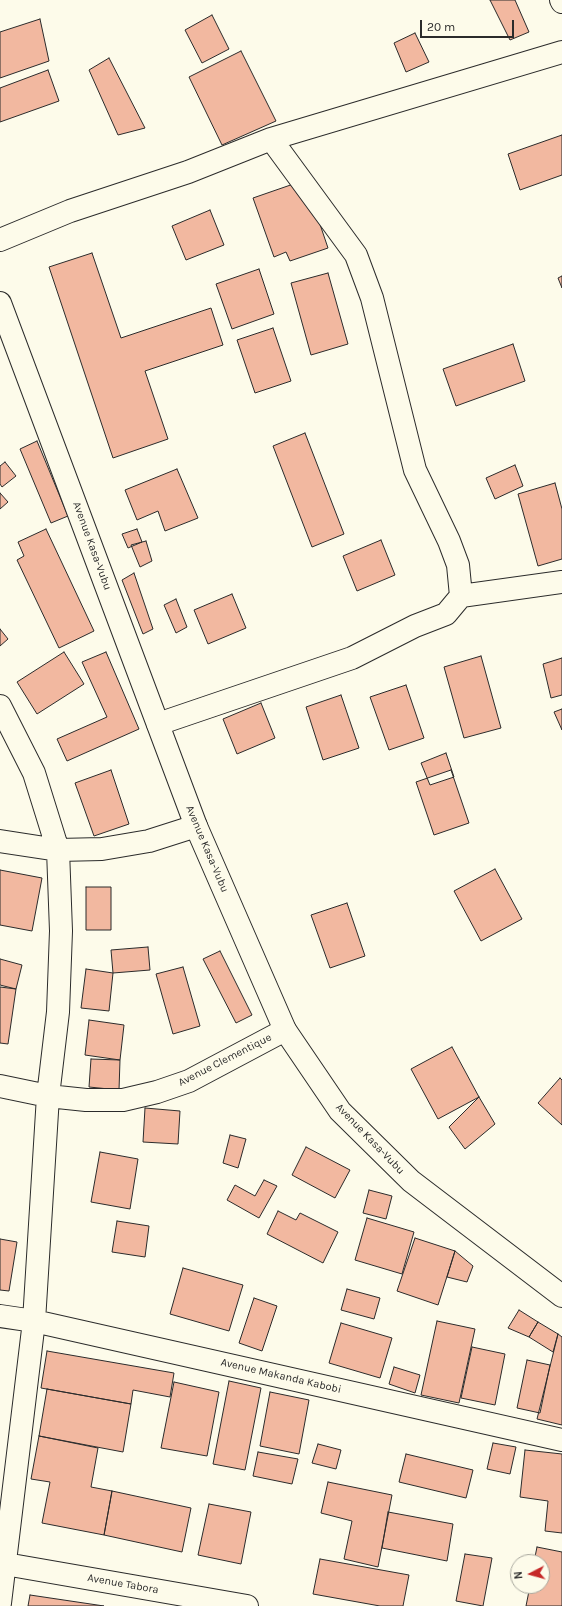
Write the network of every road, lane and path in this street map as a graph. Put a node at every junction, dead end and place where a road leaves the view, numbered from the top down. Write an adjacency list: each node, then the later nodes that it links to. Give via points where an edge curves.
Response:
1 (562, 52): 2 (main road)
2 (271, 139): 3 (main road, via 188,172 70,211); 6 (main road, via 356,254 372,298 415,470 458,565)
3 (0, 240)
4 (0, 303): 8 (main road, Avenue Kasa-Vubu)
5 (562, 582): 6 (main road)
6 (461, 596): 8 (main road, via 446,614 415,626 352,658)
7 (0, 706): 11 (main road, via 34,773)
8 (158, 724): 9 (main road, Avenue Kasa-Vubu)
9 (196, 826): 11 (main road, via 141,843 102,849); 12 (main road, Avenue Kasa-Vubu)
10 (0, 841): 11 (main road)
11 (58, 850): 14 (main road, via 61,931 58,1012)
12 (285, 1030): 14 (main road, Avenue Clementique, via 189,1081 157,1092 123,1100); 15 (main road, Avenue Kasa-Vubu, via 340,1111 411,1181)
13 (0, 1086): 14 (main road, Avenue Clementique)
14 (48, 1096): 17 (main road)
15 (562, 1296)
16 (0, 1316): 17 (main road, Avenue Makanda Kabobi)
17 (34, 1321): 18 (main road, Avenue Makanda Kabobi); 19 (main road)
18 (562, 1440)
19 (2, 1563): 20 (main road); 21 (main road, Avenue Tabora)
20 (0, 1603)
21 (247, 1606)

